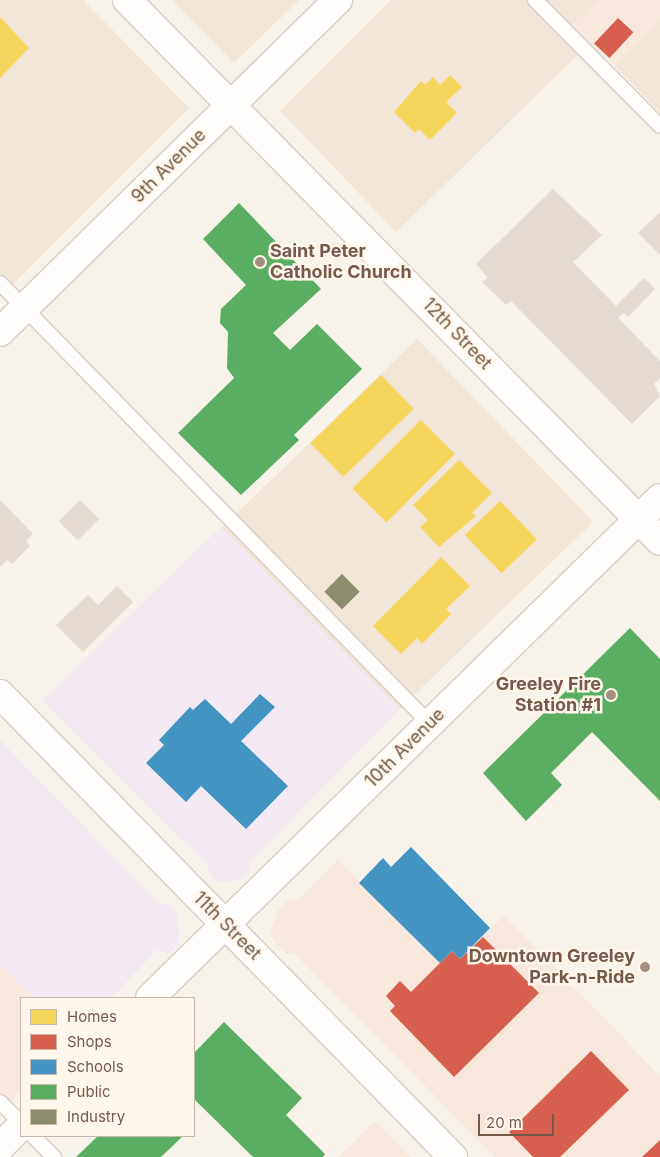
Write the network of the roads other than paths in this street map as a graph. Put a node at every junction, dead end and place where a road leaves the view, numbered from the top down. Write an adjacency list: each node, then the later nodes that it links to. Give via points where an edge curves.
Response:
1 (127, 0): 4 (street, 12th Street)
2 (338, 0): 4 (street, 9th Avenue)
3 (535, 0): 5 (lane)
4 (232, 104): 7 (street, 9th Avenue); 10 (street, 12th Street)
5 (660, 126)
6 (0, 283): 7 (lane)
7 (24, 308): 8 (street, 9th Avenue); 13 (lane)
8 (0, 332)
9 (660, 498): 10 (street, 10th Avenue)
10 (638, 519): 11 (street, 12th Street); 13 (street, 10th Avenue)
11 (660, 541)
12 (0, 694): 14 (street, 11th Street)
13 (430, 724): 14 (street, 10th Avenue)
14 (225, 924): 15 (street, 10th Avenue); 22 (street, 11th Street)
15 (151, 997)
16 (0, 1102): 17 (lane)
17 (20, 1124)
18 (20, 1126): 20 (street)
19 (34, 1137): 21 (lane)
20 (0, 1147)
21 (54, 1157)
22 (453, 1157)

